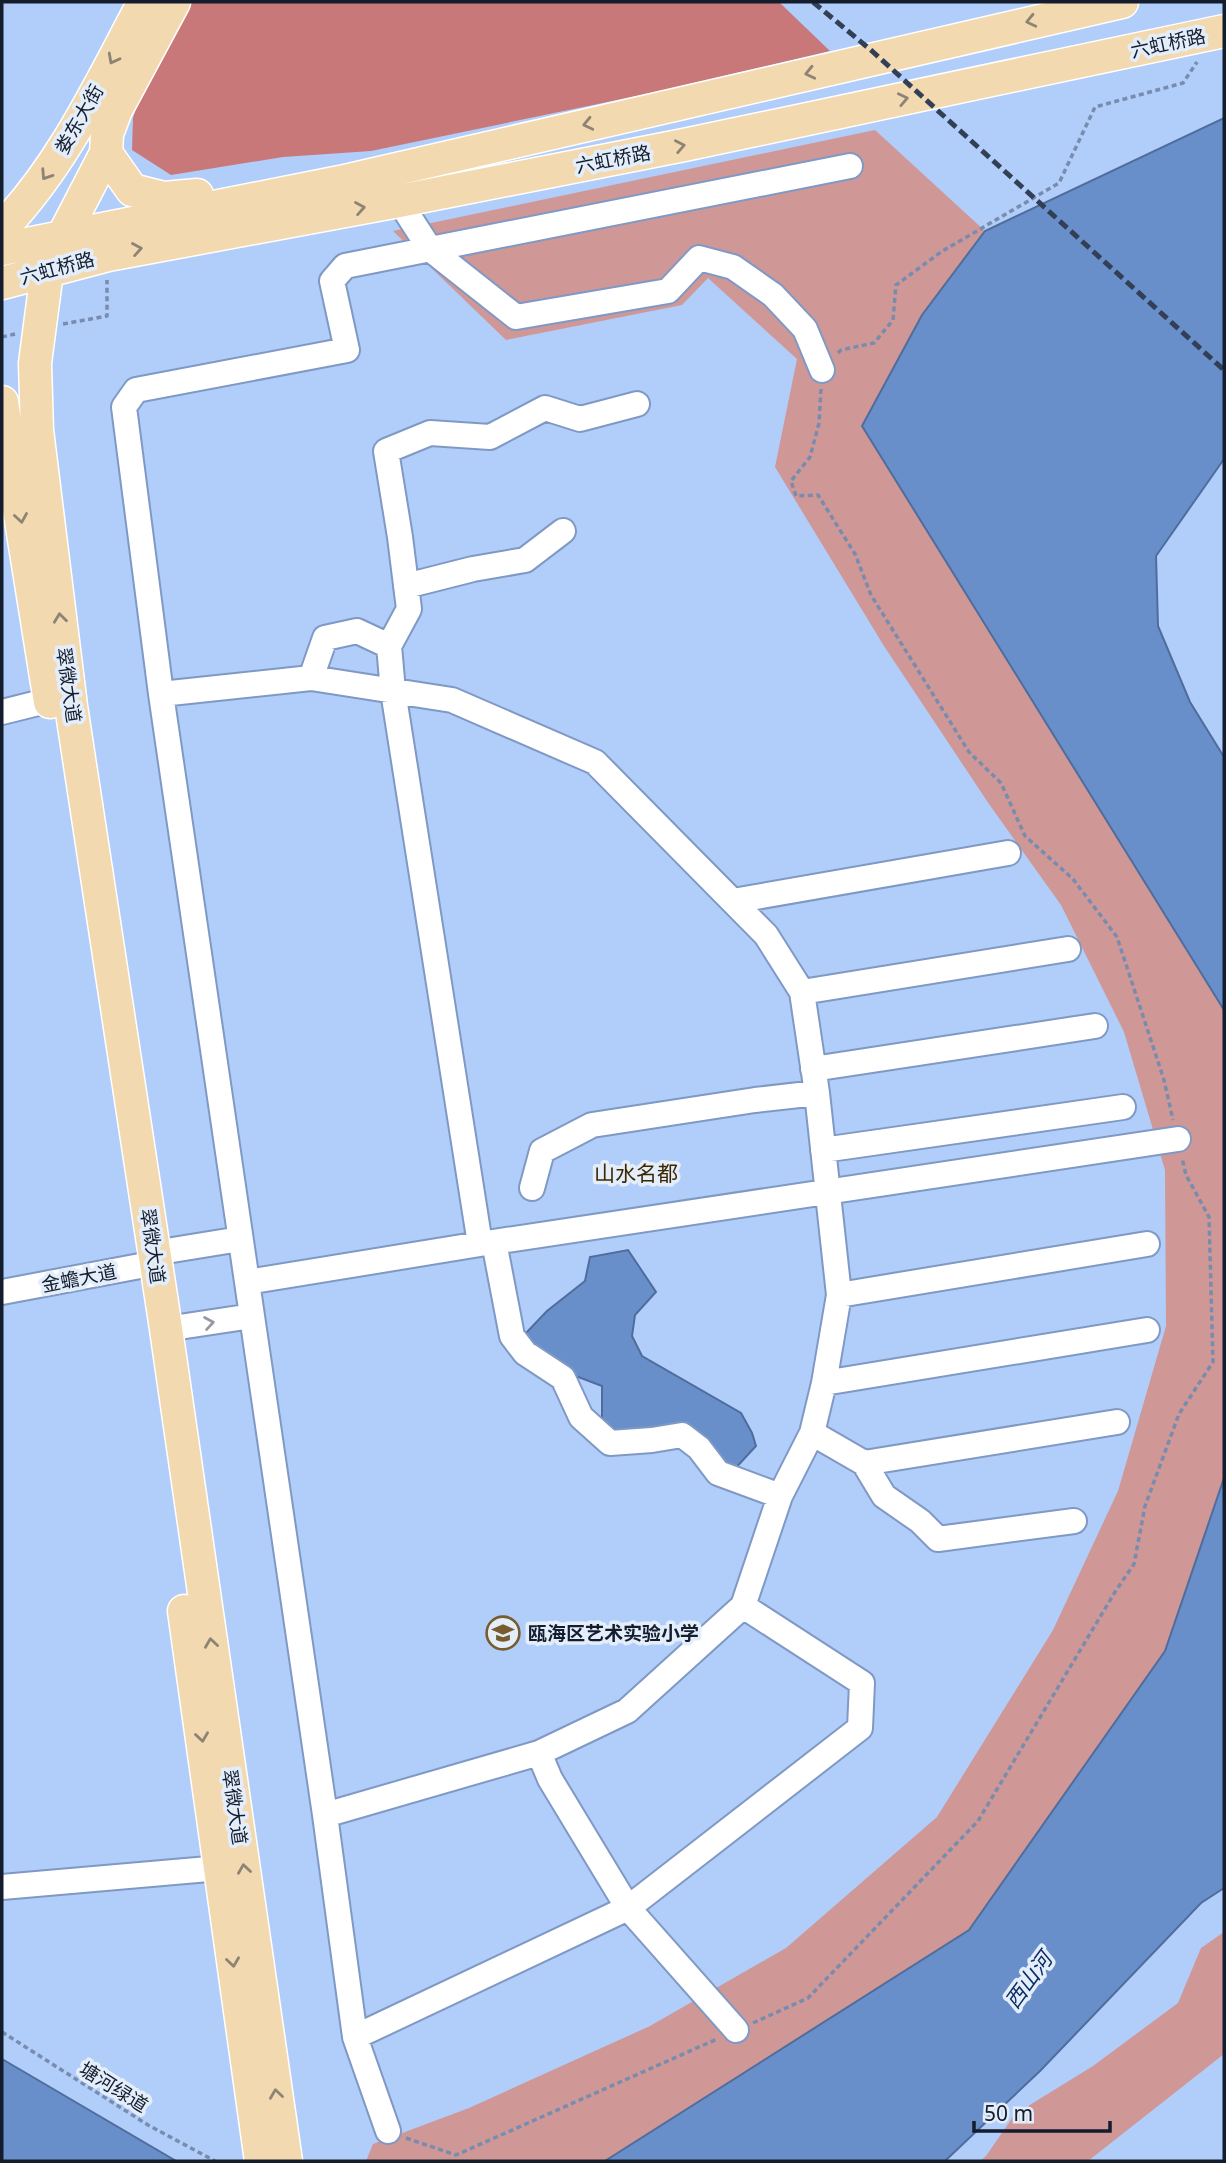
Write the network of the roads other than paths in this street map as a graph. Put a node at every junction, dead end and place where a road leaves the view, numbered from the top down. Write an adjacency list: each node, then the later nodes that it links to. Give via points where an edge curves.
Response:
1 (144, 2): 9 (main road, 娄东大街, one-way to 9, via 41,183)
2 (174, 2): 5 (main road, 娄东大街, via 116,110)
3 (1122, 2): 7 (main road, 六虹桥路, one-way to 7)
4 (1224, 31): 8 (main road, 六虹桥路, one-way to 4)
5 (106, 153): 7 (main road, via 132,190 164,198 294,178); 10 (main road, 娄东大街)
6 (850, 166): 12 (street)
7 (340, 182): 10 (main road, 六虹桥路)
8 (399, 201): 12 (street); 13 (main road, 六虹桥路, one-way to 8, via 108,254)
9 (2, 228)
10 (63, 236): 11 (main road, 六虹桥路); 13 (main road, 娄东大街)
11 (2, 249)
12 (430, 249): 15 (street, via 516,317 668,291 699,258 733,267 773,295 805,329); 24 (street, via 345,266 332,281 347,350 136,390 124,407)
13 (47, 272): 14 (main road, 六虹桥路); 41 (main road, 翠微大道, one-way to 13, via 37,430 35,363)
14 (2, 283)
15 (822, 370)
16 (2, 402): 18 (main road, 翠微大道)
17 (637, 404): 20 (street, via 580,419 545,408 490,437 429,433 386,451)
18 (8, 467): 25 (main road, 翠微大道, one-way to 25)
19 (563, 531): 20 (street, via 525,560)
20 (406, 586): 21 (street, via 409,609)
21 (390, 646): 22 (street, via 357,631 326,638); 23 (street)
22 (311, 678): 23 (street); 24 (street)
23 (393, 691): 28 (street, via 452,700 595,762); 39 (street)
24 (161, 694): 38 (street)
25 (50, 700): 26 (street); 41 (main road, 翠微大道)
26 (2, 712)
27 (1008, 853): 28 (street)
28 (733, 901): 30 (street, via 766,935)
29 (1068, 949): 30 (street)
30 (802, 992): 32 (street)
31 (1095, 1026): 32 (street)
32 (815, 1081): 35 (street); 36 (street, via 755,1100 592,1125 542,1152)
33 (1123, 1107): 35 (street)
34 (1178, 1139): 37 (street)
35 (823, 1150): 37 (street)
36 (532, 1188)
37 (828, 1192): 39 (street); 44 (street)
38 (240, 1239): 41 (street, 金蟾大道); 42 (street)
39 (487, 1243): 42 (street); 52 (street, via 512,1336 525,1353 563,1378 581,1417 610,1443 682,1435 718,1473)
40 (1147, 1244): 44 (street)
41 (149, 1261): 43 (street, 金蟾大道); 46 (main road, 翠微大道); 57 (main road, 翠微大道, one-way to 57)
42 (247, 1282): 45 (street)
43 (2, 1292)
44 (839, 1295): 48 (street)
45 (252, 1316): 46 (street, one-way to 45); 56 (street)
46 (166, 1329): 63 (main road, 翠微大道, one-way to 46)
47 (1147, 1330): 48 (street)
48 (824, 1383): 50 (street)
49 (1117, 1422): 51 (street)
50 (812, 1433): 51 (street); 52 (street)
51 (864, 1464): 53 (street, via 884,1496 938,1539)
52 (780, 1496): 54 (street)
53 (1074, 1521)
54 (743, 1606): 55 (street, via 627,1711); 59 (street, via 862,1683 860,1728)
55 (539, 1752): 56 (street); 59 (street, via 550,1779)
56 (325, 1815): 61 (street)
57 (220, 1868): 58 (street); 63 (main road, 翠微大道, one-way to 63)
58 (2, 1887)
59 (628, 1908): 60 (street); 61 (street)
60 (737, 2030)
61 (355, 2037): 62 (street)
62 (388, 2131)
63 (269, 2159)

